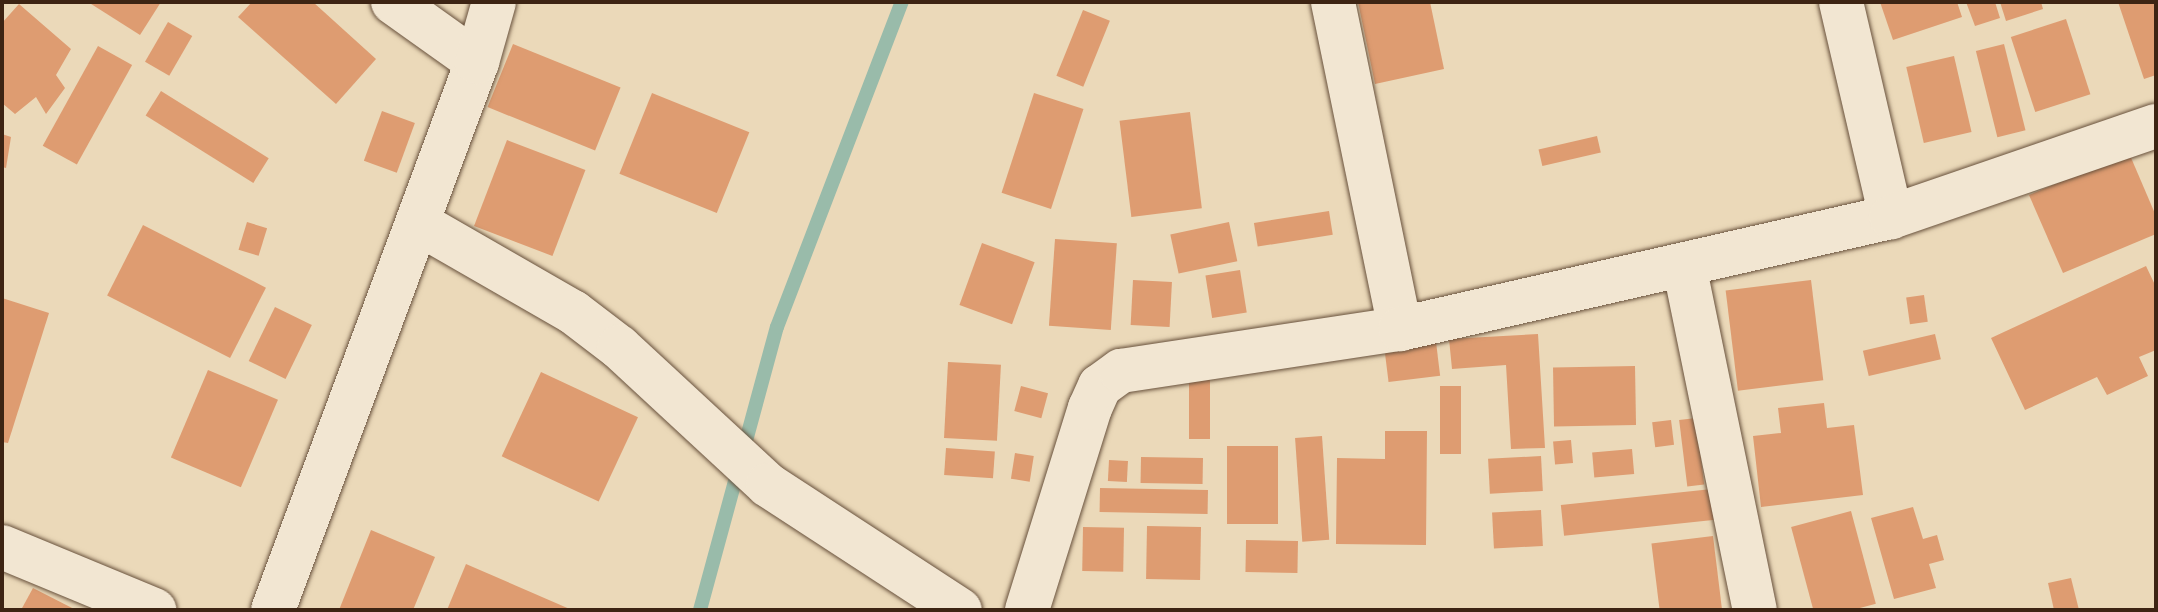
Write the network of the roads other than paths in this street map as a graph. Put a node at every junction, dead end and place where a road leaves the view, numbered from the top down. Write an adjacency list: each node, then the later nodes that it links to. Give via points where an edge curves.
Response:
1 (393, 2): 5 (street)
2 (494, 2): 5 (street)
3 (1333, 2): 10 (street)
4 (1841, 2): 7 (street)
5 (477, 62): 8 (street)
6 (2156, 126): 7 (street)
7 (1891, 217): 9 (street)
8 (418, 223): 13 (street); 14 (street, via 573,312 619,347 768,485)
9 (1684, 265): 10 (street); 16 (street)
10 (1400, 329): 15 (street, via 1121,371 1100,386)
11 (2, 547): 12 (street)
12 (154, 610)
13 (273, 610)
14 (960, 610)
15 (1027, 610)
16 (1755, 610)

